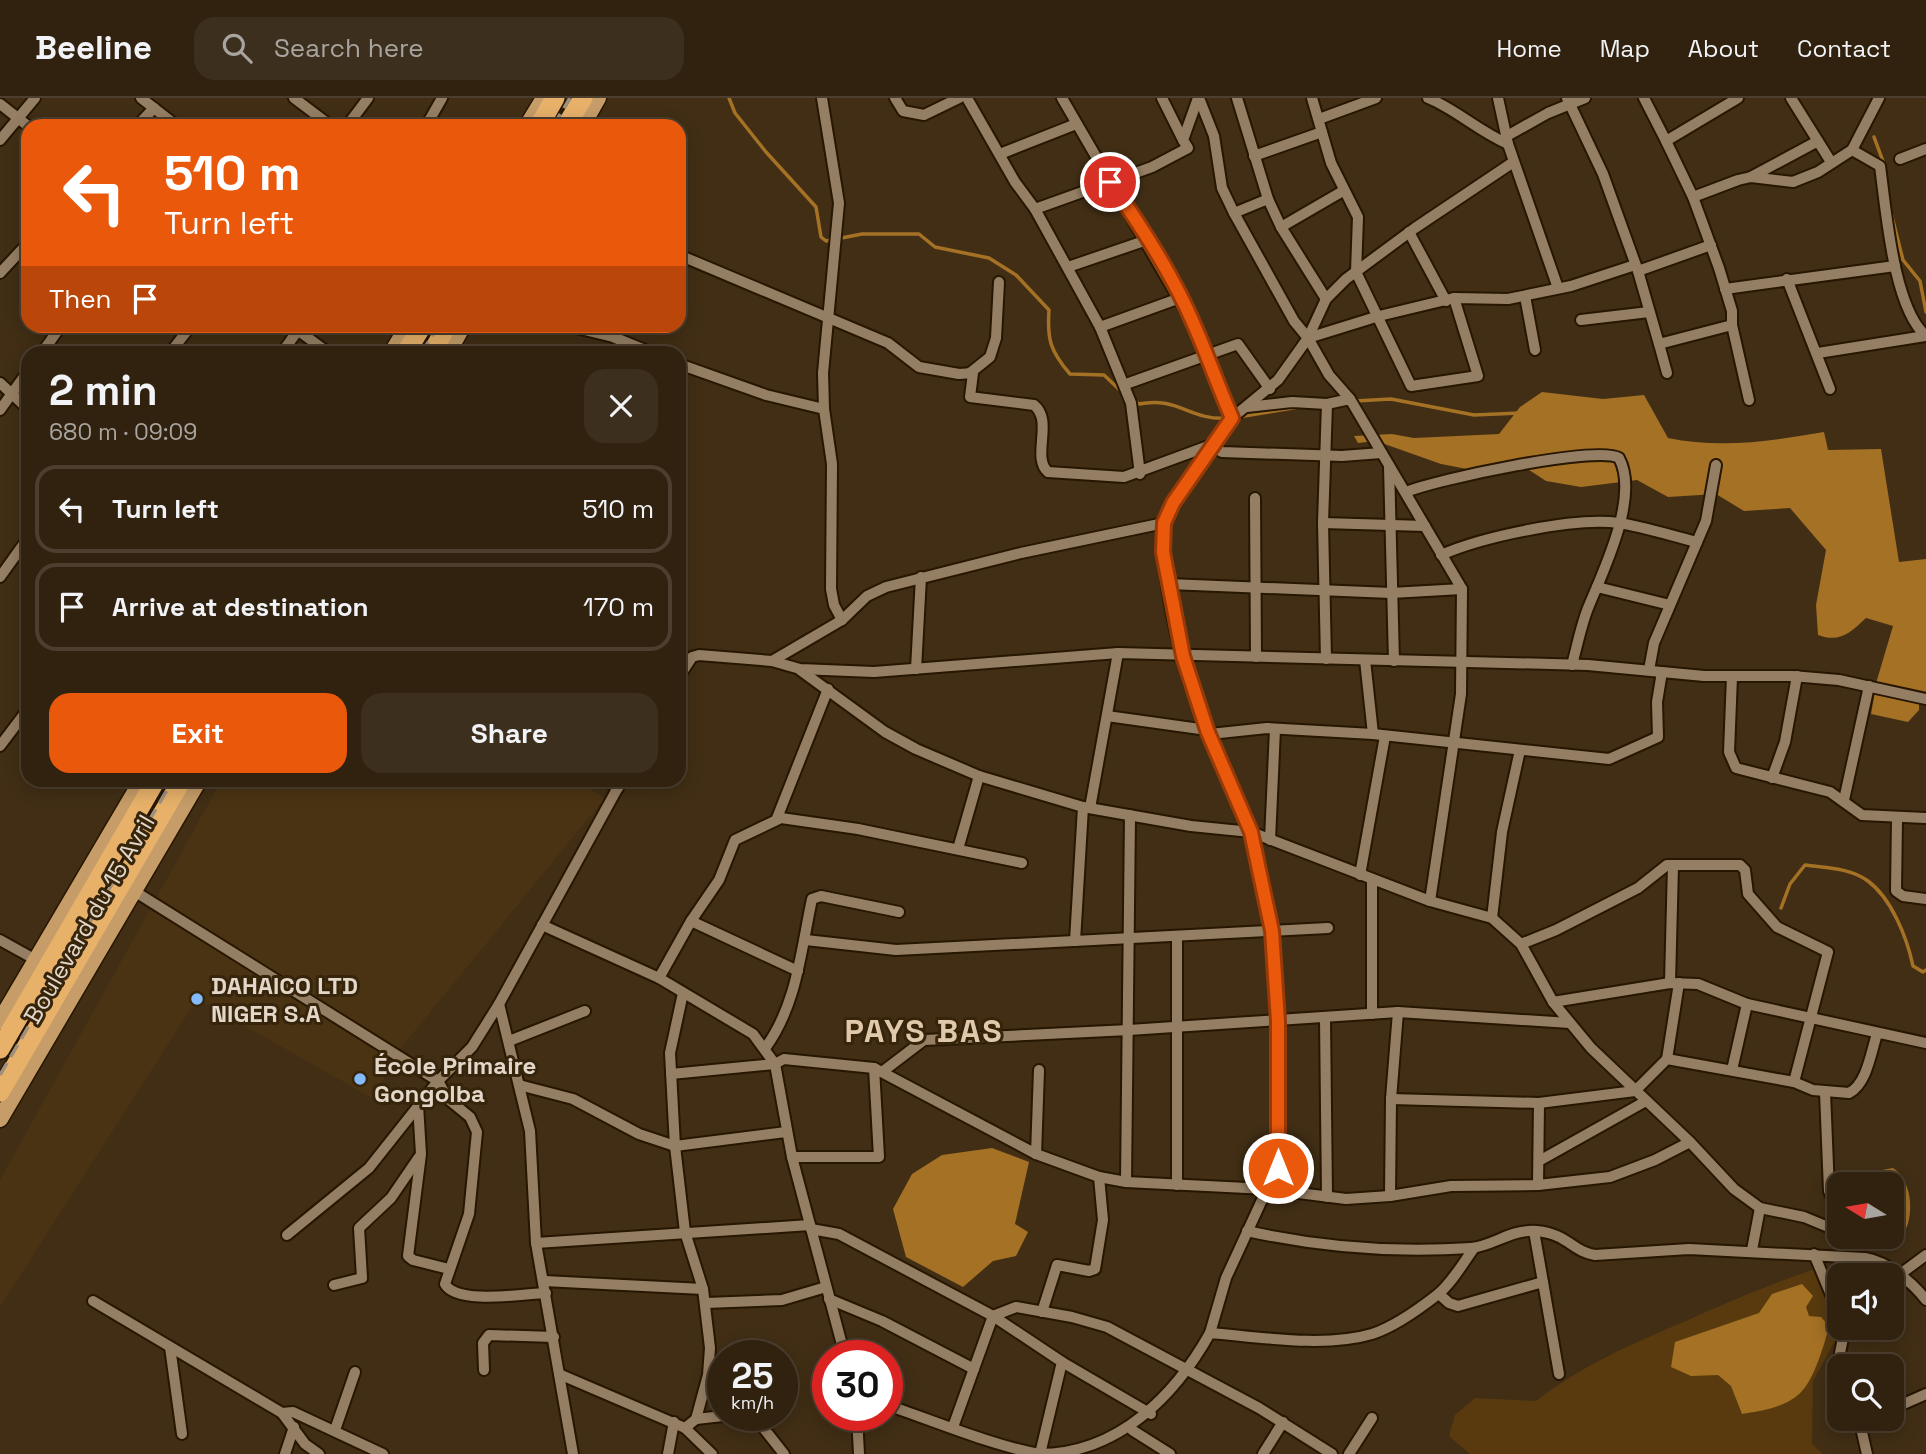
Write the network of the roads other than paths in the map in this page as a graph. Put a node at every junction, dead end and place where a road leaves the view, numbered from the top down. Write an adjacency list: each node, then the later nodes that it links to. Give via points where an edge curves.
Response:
1 (35, 98): 30 (street)
2 (141, 98): 29 (street)
3 (294, 98): 33 (street)
4 (368, 98): 34 (street)
5 (442, 98): 35 (street)
6 (544, 98): 36 (main road)
7 (555, 98): 37 (highway)
8 (583, 98): 38 (highway)
9 (598, 98): 39 (main road)
10 (822, 98): 85 (street, via 839,202)
11 (895, 98): 12 (street, via 903,111 924,115)
12 (959, 98)
13 (967, 98): 52 (street)
14 (1062, 98): 42 (street)
15 (1162, 98): 45 (street)
16 (1198, 98): 45 (street); 63 (street, via 1216,143 1222,188)
17 (1237, 98): 53 (street)
18 (1312, 98): 40 (street)
19 (1376, 98): 40 (street)
20 (1428, 98): 47 (street, via 1449,107 1474,127)
21 (1498, 98): 47 (street)
22 (1585, 98): 27 (street)
23 (1644, 98): 48 (street)
24 (1738, 98): 48 (street)
25 (1791, 98): 49 (street)
26 (1879, 98): 51 (street)
27 (1569, 101): 47 (street); 72 (street, via 1603,174)
28 (0, 104): 41 (street)
29 (154, 108): 31 (street); 32 (street)
30 (26, 119)
31 (144, 119)
32 (168, 119)
33 (322, 119)
34 (352, 119)
35 (430, 119)
36 (531, 119)
37 (543, 119)
38 (570, 119)
39 (586, 119)
40 (1319, 119): 44 (street)
41 (21, 121)
42 (1076, 124): 52 (street); 58 (street)
43 (21, 125): 46 (street)
44 (1322, 132): 53 (street); 59 (street)
45 (1183, 139): 58 (street, via 1188,148 1184,151)
46 (0, 140)
47 (1507, 140): 56 (street)
48 (1666, 141): 60 (street)
49 (1818, 141): 55 (street); 57 (street)
50 (1926, 149): 54 (street)
51 (1852, 150): 55 (street); 70 (street, via 1880,166)
52 (1000, 154): 62 (street)
53 (1255, 156): 61 (street)
54 (1900, 159)
55 (1831, 162): 57 (street, via 1793,182)
56 (1512, 163): 65 (street); 77 (street)
57 (1751, 177): 60 (street, via 1722,183)
58 (1110, 182): 62 (street); 66 (street)
59 (1343, 191): 64 (street); 73 (street, via 1358,217)
60 (1693, 197): 67 (street)
61 (1268, 199): 63 (street); 64 (street)
62 (1035, 209): 71 (street)
63 (1234, 213): 92 (street, via 1288,312)
64 (1281, 227): 81 (street)
65 (1409, 232): 73 (street); 82 (street)
66 (1147, 240): 71 (street); 80 (street)
67 (1710, 245): 72 (street); 78 (street)
68 (21, 250): 74 (street)
69 (686, 258): 85 (street)
70 (1895, 266): 75 (street); 91 (street, via 1908,307)
71 (1068, 267): 88 (street)
72 (1636, 268): 77 (street); 83 (street)
73 (1356, 272): 81 (street); 84 (street)
74 (0, 273)
75 (1787, 279): 78 (street); 97 (street)
76 (999, 282): 100 (street, via 996,338 990,357)
77 (1559, 288): 79 (street)
78 (1725, 289): 87 (street)
79 (1525, 296): 82 (street); 96 (street)
80 (1180, 298): 88 (street); 98 (street)
81 (1326, 299): 92 (street)
82 (1450, 300): 84 (street); 84 (street, via 1478,370 1476,378 1408,385)
83 (1649, 312): 86 (street); 93 (street)
84 (1379, 316): 92 (street)
85 (826, 319): 100 (street, via 888,342 919,367); 113 (street)
86 (1581, 320)
87 (1732, 325): 93 (street); 109 (street)
88 (1100, 327): 104 (street)
89 (304, 333): 94 (street)
90 (596, 333): 95 (street)
91 (1926, 336): 97 (street)
92 (1308, 338): 105 (street); 108 (street)
93 (1658, 344): 101 (street)
94 (320, 346)
95 (635, 346)
96 (1535, 350)
97 (1818, 353): 106 (street)
98 (1205, 358): 104 (street); 105 (street, via 1240,345); 115 (street)
99 (686, 367): 113 (street, via 766,396)
100 (970, 373): 121 (street, via 970,397 1025,402 1038,408 1043,420 1045,470 1102,477)
101 (1668, 373)
102 (21, 380): 107 (street)
103 (0, 383): 107 (street)
104 (1126, 384): 121 (street, via 1134,412)
105 (1270, 389): 112 (street)
106 (1830, 389)
107 (11, 394): 110 (street); 114 (street)
108 (1350, 400): 111 (street); 117 (street)
109 (1749, 400)
110 (21, 403)
111 (1327, 404): 112 (street); 118 (street)
112 (1245, 407): 115 (street)
113 (824, 409): 141 (street, via 832,464 831,589)
114 (0, 410)
115 (1232, 418): 116 (street)
116 (1211, 445): 118 (street, via 1222,452); 121 (street, via 1155,463); 124 (street)
117 (1381, 453): 118 (street); 120 (street)
118 (1325, 455): 125 (street)
119 (1716, 465): 129 (street)
120 (1389, 466): 122 (street); 127 (street)
121 (1140, 474)
122 (1406, 492): 126 (street, via 1429,482 1521,465 1613,455 1621,461 1624,476); 128 (street)
123 (1255, 498): 135 (street)
124 (1164, 523): 133 (street); 134 (street)
125 (1323, 523): 127 (street); 137 (street)
126 (1619, 523): 129 (street); 131 (street, via 1591,522 1497,537); 136 (street)
127 (1390, 526): 128 (street); 139 (street)
128 (1426, 526): 131 (street)
129 (1698, 542): 140 (street)
130 (21, 548): 132 (street)
131 (1441, 555): 138 (street)
132 (0, 577)
133 (921, 578): 141 (street, via 867,596); 153 (street)
134 (1169, 584): 135 (street); 143 (street)
135 (1254, 586): 137 (street); 144 (street)
136 (1597, 587): 140 (street); 150 (street)
137 (1324, 588): 139 (street); 145 (street)
138 (1461, 589): 139 (street); 149 (street)
139 (1391, 593): 148 (street)
140 (1670, 605): 154 (street)
141 (842, 621): 147 (street)
142 (1118, 653): 143 (street); 153 (street); 161 (street)
143 (1183, 656): 144 (street); 164 (street)
144 (1256, 657): 145 (street)
145 (1326, 659): 146 (street)
146 (1365, 660): 148 (street); 165 (street)
147 (772, 661): 151 (street, via 699,655); 152 (street)
148 (1394, 661): 149 (street)
149 (1462, 663): 150 (street); 167 (street)
150 (1572, 665): 154 (street)
151 (686, 666)
152 (800, 669): 153 (street); 159 (street)
153 (916, 669)
154 (1648, 670): 155 (street)
155 (1662, 672): 156 (street); 169 (street, via 1658,737 1609,760)
156 (1732, 676): 157 (street); 171 (street, via 1730,757 1741,770)
157 (1797, 676): 158 (street); 171 (street, via 1785,742)
158 (1869, 685): 160 (street); 177 (street)
159 (828, 689): 170 (street, via 916,750); 180 (street)
160 (1926, 699)
161 (1107, 716): 164 (street); 178 (street)
162 (21, 718): 168 (street)
163 (1275, 729): 164 (street); 165 (street); 184 (street)
164 (1208, 732): 183 (street)
165 (1373, 734): 166 (street)
166 (1385, 736): 167 (street); 188 (street)
167 (1453, 742): 169 (street); 192 (street)
168 (0, 746)
169 (1520, 750): 194 (street, via 1502,832)
170 (979, 776): 178 (street); 185 (street)
171 (1772, 778): 177 (street)
172 (138, 787): 205 (main road, Boulevard du 15 Avril)
173 (152, 787): 227 (highway, Boulevard du 15 Avril)
174 (178, 787): 238 (highway, Boulevard du 15 Avril)
175 (195, 787): 190 (main road, Boulevard du 15 Avril)
176 (618, 787): 196 (street)
177 (1844, 800): 181 (street, via 1862,815)
178 (1087, 808): 179 (street); 202 (street)
179 (1130, 815): 183 (street); 203 (street)
180 (777, 818): 185 (street); 195 (street, via 735,840 719,880)
181 (1897, 818): 182 (street); 191 (street, via 1896,891)
182 (1925, 818)
183 (1251, 832): 184 (street); 198 (street)
184 (1270, 840): 188 (street)
185 (958, 849): 186 (street)
186 (1022, 863)
187 (1674, 865): 204 (street, via 1556,930); 208 (street); 217 (street, via 1743,867 1748,894 1777,927 1828,952)
188 (1360, 875): 189 (street)
189 (1372, 879): 192 (street); 215 (street)
190 (134, 891): 234 (street); 244 (main road, Boulevard du 15 Avril)
191 (1926, 899)
192 (1430, 901): 194 (street)
193 (900, 912): 201 (street, via 815,896)
194 (1492, 918): 204 (street)
195 (691, 921): 206 (street); 207 (street)
196 (542, 925): 207 (street); 211 (street)
197 (1328, 928): 198 (street)
198 (1272, 931): 199 (street); 219 (street)
199 (1177, 936): 203 (street); 221 (street)
200 (0, 940): 205 (street)
201 (806, 940): 202 (street, via 896,950); 206 (street)
202 (1074, 941): 203 (street)
203 (1129, 941): 222 (street)
204 (1521, 944): 210 (street)
205 (36, 961): 218 (main road, Boulevard du 15 Avril)
206 (798, 971): 226 (street, via 782,1024)
207 (659, 978): 209 (street)
208 (1674, 983): 210 (street); 212 (street, via 1717,989); 228 (street)
209 (683, 993): 226 (street, via 753,1034); 233 (street, via 671,1042)
210 (1553, 1002): 220 (street)
211 (499, 1004): 224 (street); 234 (street, via 463,1058)
212 (1747, 1004): 217 (street); 232 (street)
213 (585, 1011): 224 (street)
214 (1398, 1012): 215 (street); 220 (street); 240 (street)
215 (1372, 1014): 216 (street)
216 (1325, 1018): 219 (street); 259 (street)
217 (1813, 1018): 223 (street); 235 (street)
218 (0, 1021)
219 (1278, 1021): 221 (street); 257 (street, via 1278,1168)
220 (1570, 1023): 237 (street)
221 (1178, 1027): 222 (street); 255 (street)
222 (1129, 1030): 230 (street, via 924,1040); 254 (street)
223 (1877, 1034): 225 (street); 239 (street, via 1854,1091)
224 (509, 1041): 236 (street)
225 (1926, 1043)
226 (766, 1047): 229 (street)
227 (0, 1049)
228 (1667, 1059): 232 (street); 237 (street)
229 (775, 1064): 230 (street, via 789,1059); 233 (street); 245 (street)
230 (878, 1070): 249 (street); 250 (street, via 879,1157)
231 (1039, 1070): 249 (street)
232 (1732, 1070): 235 (street)
233 (671, 1074): 247 (street)
234 (438, 1081): 243 (street); 273 (street, via 448,1099 470,1117 477,1132 468,1213)
235 (1794, 1082): 239 (street)
236 (519, 1085): 247 (street, via 573,1099 639,1134); 267 (street, via 532,1144)
237 (1635, 1091): 241 (street); 242 (street)
238 (0, 1092)
239 (1825, 1092): 252 (street)
240 (1391, 1099): 242 (street); 258 (street)
241 (1646, 1101): 246 (street); 251 (street)
242 (1539, 1104): 251 (street)
243 (418, 1105): 248 (street); 266 (street, via 369,1168)
244 (0, 1119)
245 (786, 1132): 247 (street); 250 (street)
246 (1690, 1142): 256 (street, via 1625,1173); 260 (street, via 1734,1189)
247 (675, 1146): 265 (street)
248 (421, 1154): 273 (street, via 408,1256); 277 (street, via 391,1198 359,1228 362,1278)
249 (1036, 1154): 253 (street)
250 (792, 1157): 262 (street)
251 (1539, 1161): 256 (street)
252 (1828, 1172)
253 (1099, 1177): 254 (street); 287 (street, via 1103,1220 1095,1269 1058,1265)
254 (1126, 1182): 255 (street)
255 (1177, 1185): 257 (street)
256 (1538, 1185): 258 (street, via 1451,1186)
257 (1267, 1189): 259 (street); 263 (street)
258 (1390, 1196): 259 (street)
259 (1327, 1197)
260 (1760, 1208): 261 (street); 269 (street)
261 (1827, 1226)
262 (810, 1227): 265 (street); 280 (street); 288 (street, via 839,1234)
263 (1247, 1231): 268 (street, via 1341,1245); 289 (street, via 1226,1278)
264 (1534, 1231): 268 (street, via 1506,1234); 269 (street, via 1556,1234 1595,1255 1670,1248); 276 (street)
265 (685, 1232): 267 (street); 281 (street)
266 (287, 1235)
267 (536, 1243): 279 (street)
268 (1474, 1248): 282 (street)
269 (1752, 1250): 270 (street)
270 (1814, 1254): 272 (street); 278 (street)
271 (1926, 1255): 274 (street)
272 (1881, 1263)
273 (449, 1269): 279 (street, via 445,1284 463,1297)
274 (1904, 1271)
275 (1904, 1280): 284 (street)
276 (1543, 1282): 282 (street, via 1458,1306); 299 (street)
277 (334, 1284)
278 (1827, 1285)
279 (545, 1287): 281 (street); 290 (street)
280 (826, 1287): 283 (street); 286 (street, via 782,1300)
281 (703, 1289): 286 (street)
282 (1439, 1294): 289 (street, via 1385,1329 1358,1337 1295,1340)
283 (829, 1299): 291 (street); 294 (street)
284 (1926, 1300)
285 (93, 1301): 292 (street)
286 (706, 1303): 307 (street, via 710,1362)
287 (1042, 1312): 288 (street, via 1009,1308); 297 (street, via 1107,1328)
288 (993, 1316): 293 (street); 294 (street)
289 (1210, 1333): 297 (street)
290 (554, 1337): 295 (street, via 489,1335 483,1343); 298 (street)
291 (841, 1340)
292 (170, 1347): 303 (street); 318 (street)
293 (1062, 1362): 304 (street); 327 (street)
294 (974, 1369): 311 (street)
295 (484, 1370)
296 (355, 1372): 313 (street)
297 (1188, 1372): 304 (street); 309 (street)
298 (559, 1374): 308 (street); 322 (street)
299 (1559, 1374)
300 (1926, 1394): 301 (street)
301 (1904, 1404)
302 (903, 1410): 311 (street)
303 (282, 1413): 310 (street); 313 (street, via 290,1411)
304 (1151, 1414): 314 (street)
305 (707, 1418): 307 (street)
306 (1372, 1418): 331 (street)
307 (696, 1419): 312 (street)
308 (674, 1422): 312 (street); 323 (street)
309 (1283, 1422): 329 (street); 330 (street)
310 (294, 1427): 319 (street); 320 (street, via 305,1444)
311 (953, 1427): 327 (street)
312 (685, 1428): 324 (street)
313 (335, 1430): 321 (street)
314 (1132, 1430): 327 (street, via 1091,1450); 328 (street)
315 (766, 1431): 325 (street)
316 (857, 1431): 326 (street)
317 (1864, 1431): 332 (street)
318 (182, 1434)
319 (285, 1454)
320 (320, 1454)
321 (383, 1454)
322 (573, 1454)
323 (668, 1454)
324 (712, 1454)
325 (784, 1454)
326 (858, 1454)
327 (1041, 1454)
328 (1170, 1454)
329 (1263, 1454)
330 (1332, 1454)
331 (1349, 1454)
332 (1867, 1454)

